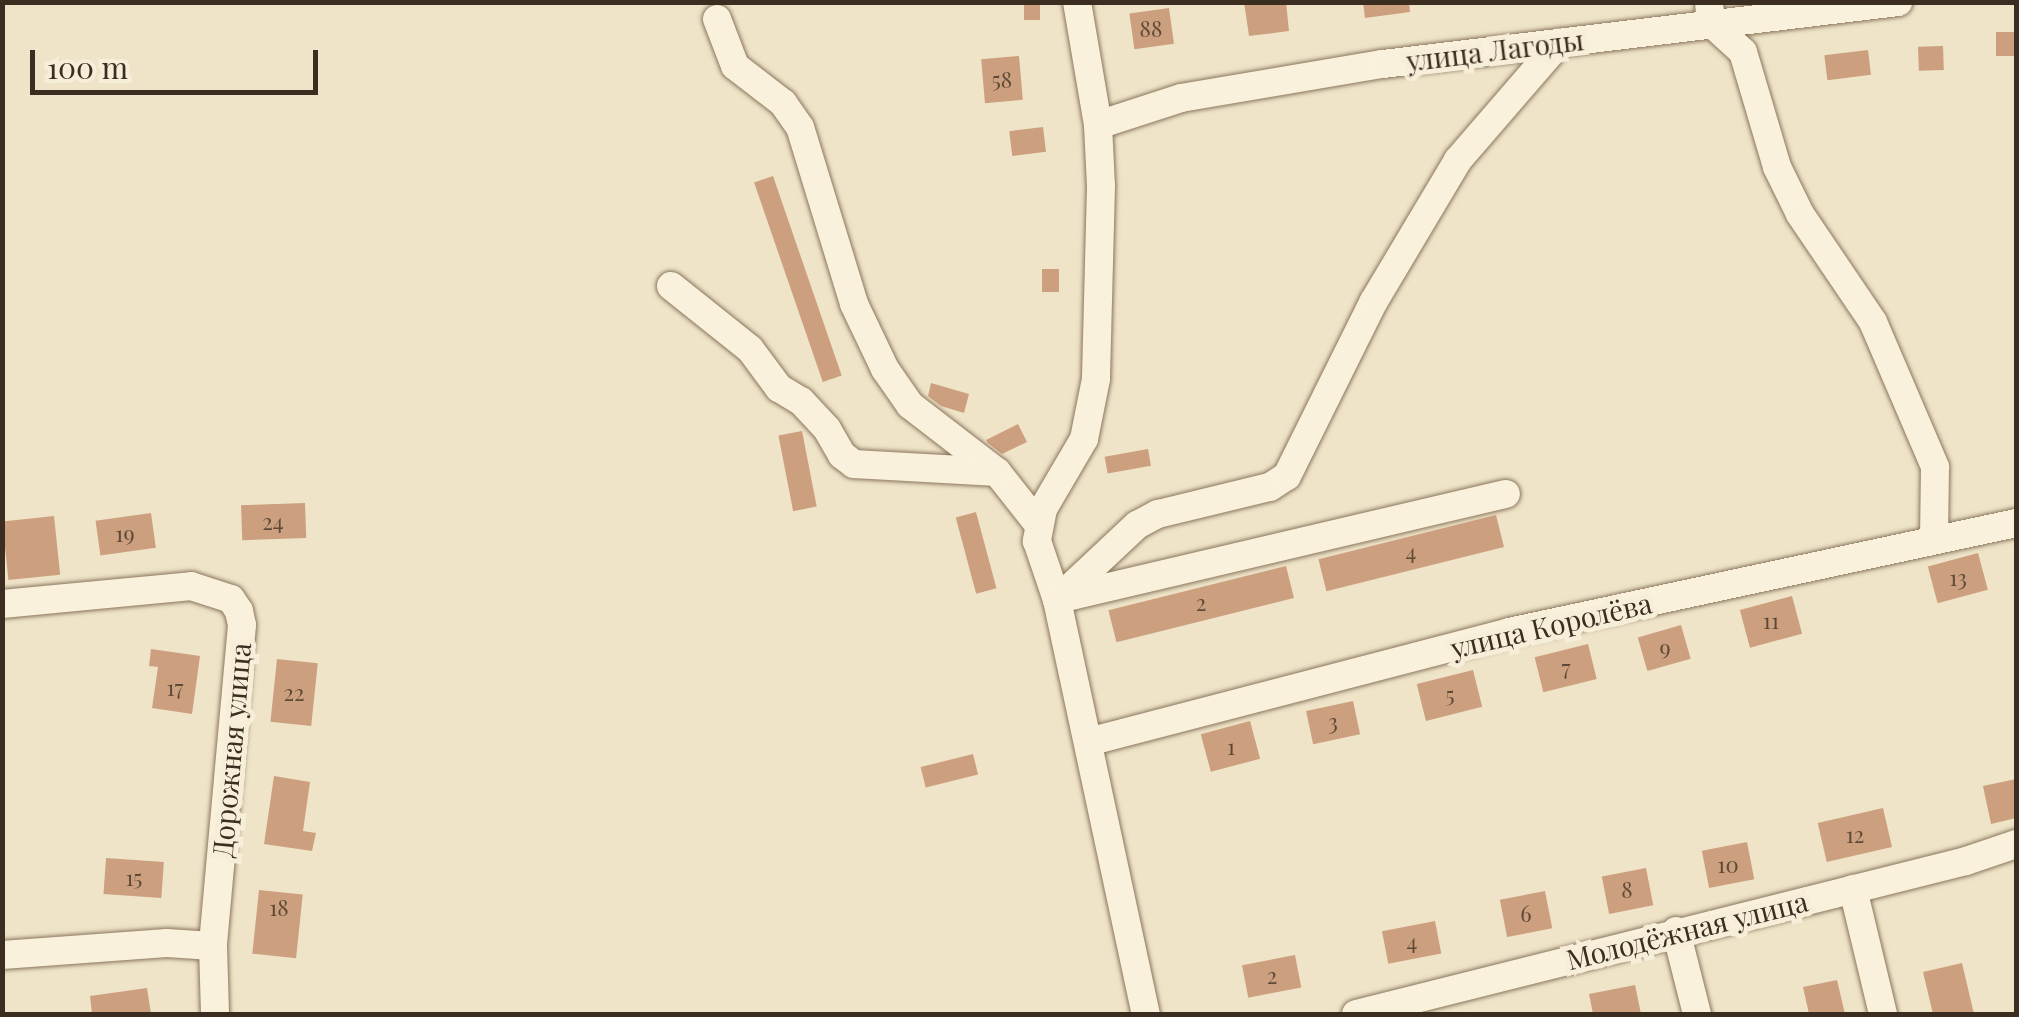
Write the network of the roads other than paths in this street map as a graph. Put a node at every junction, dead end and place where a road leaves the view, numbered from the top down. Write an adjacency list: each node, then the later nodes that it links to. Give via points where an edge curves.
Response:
1 (1077, 2): 6 (street)
2 (1898, 2): 3 (street, улица Лагоды)
3 (1710, 13): 5 (street, улица Лагоды); 12 (street, via 1743,52 1778,167 1800,214 1873,322 1935,467)
4 (717, 19): 8 (street, via 735,66 800,127 854,304 885,370 910,405)
5 (1560, 43): 6 (street, улица Лагоды, via 1232,88); 13 (street, via 1458,160 1374,301 1287,476 1137,525)
6 (1098, 126): 10 (street, via 1092,416)
7 (671, 286): 8 (street, via 750,350 854,464)
8 (997, 472): 10 (street)
9 (1506, 494): 13 (street)
10 (1038, 524): 13 (street, via 1037,541)
11 (2016, 524): 12 (street, улица Королёва)
12 (1934, 540): 15 (street, улица Королёва, via 1509,632)
13 (1057, 600): 15 (street)
14 (2, 604): 19 (street, Дорожная улица, via 191,586 231,599 242,624)
15 (1088, 742): 22 (street)
16 (2016, 844): 17 (street, Молодёжная улица)
17 (1853, 889): 18 (street, Молодёжная улица); 25 (street)
18 (1676, 931): 23 (street, Молодёжная улица); 24 (street)
19 (213, 946): 20 (street, via 166,943); 21 (street, Дорожная улица)
20 (2, 955)
21 (214, 1014)
22 (1146, 1014)
23 (1356, 1014)
24 (1697, 1014)
25 (1882, 1014)

